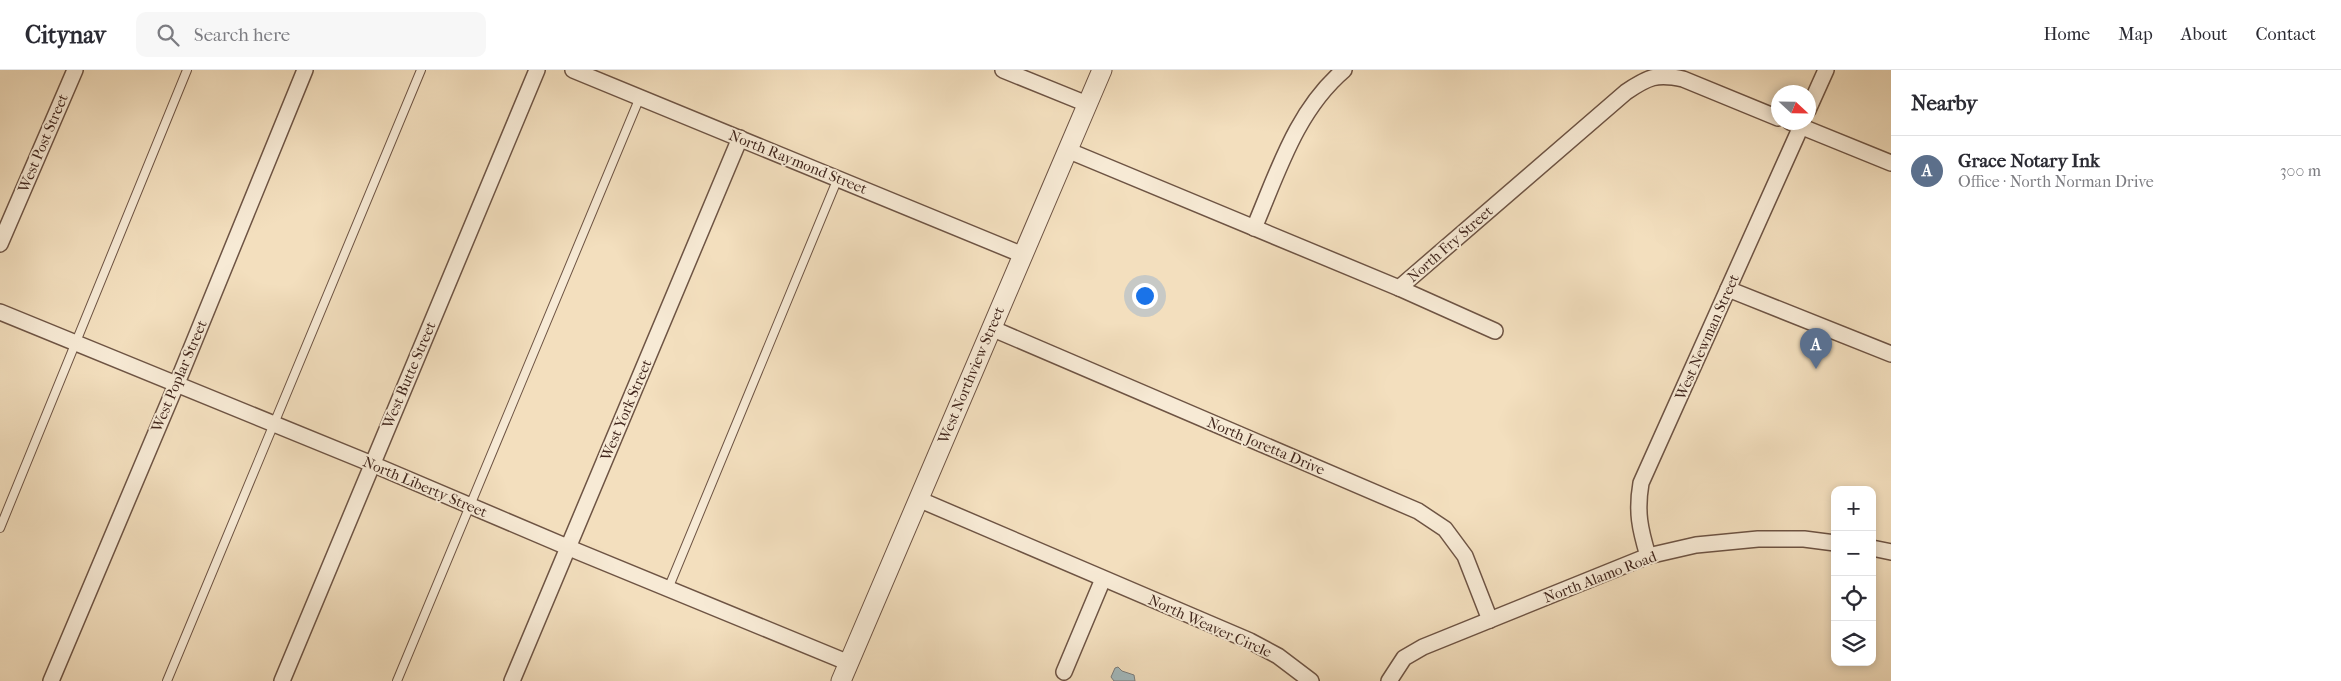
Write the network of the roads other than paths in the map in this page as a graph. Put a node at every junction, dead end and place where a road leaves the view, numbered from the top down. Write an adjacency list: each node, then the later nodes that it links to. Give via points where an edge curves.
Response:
1 (75, 70): 22 (street, West Post Street)
2 (186, 70): 29 (lane)
3 (305, 70): 31 (street, West Poplar Street)
4 (421, 70): 32 (lane)
5 (538, 70): 33 (street, West Butte Street)
6 (573, 70): 12 (street, North Raymond Street)
7 (1003, 70): 13 (street)
8 (1102, 70): 13 (street, West Northview Street)
9 (1344, 70): 21 (street, via 1313,102 1296,129)
10 (1826, 70): 11 (street)
11 (1816, 92)
12 (640, 97): 17 (street, North Raymond Street); 35 (lane)
13 (1087, 104): 18 (street, West Northview Street)
14 (1771, 115): 24 (street, North Fry Street, via 1684,79 1654,76 1626,92)
15 (1795, 130): 25 (street, West Newman Street)
16 (1812, 130): 19 (street)
17 (740, 138): 20 (street, North Raymond Street); 38 (street, West York Street)
18 (1067, 150): 21 (street, North Fry Street); 23 (street, West Northview Street)
19 (1891, 163)
20 (838, 178): 23 (street, North Raymond Street); 43 (lane)
21 (1254, 228): 24 (street, North Fry Street)
22 (0, 244)
23 (1023, 255): 27 (street, West Northview Street)
24 (1399, 288): 28 (street)
25 (1728, 289): 30 (street); 41 (street, West Newman Street, via 1641,483 1638,521)
26 (0, 312): 29 (street, North Liberty Street)
27 (991, 328): 34 (street, West Northview Street); 44 (street, North Joretta Drive, via 1418,511 1445,529 1465,556)
28 (1495, 331)
29 (76, 343): 31 (street, North Liberty Street); 36 (lane)
30 (1891, 354)
31 (176, 383): 32 (street, North Liberty Street); 47 (street, West Poplar Street)
32 (274, 424): 33 (street, North Liberty Street); 48 (lane)
33 (372, 464): 35 (street, North Liberty Street); 49 (street, West Butte Street)
34 (918, 500): 42 (street, North Weaver Circle); 45 (street, West Northview Street)
35 (470, 506): 38 (street, North Liberty Street); 50 (lane)
36 (0, 528)
37 (1831, 542): 41 (street, North Alamo Road, via 1758,539 1696,545)
38 (568, 548): 43 (street, North Liberty Street); 51 (street, West York Street)
39 (1876, 549): 40 (street)
40 (1891, 552)
41 (1648, 556): 44 (street, North Alamo Road)
42 (1104, 579): 46 (street); 53 (street, North Weaver Circle, via 1250,642 1278,656)
43 (668, 589): 45 (street, North Liberty Street)
44 (1490, 620): 54 (street, North Alamo Road, via 1417,650 1404,658)
45 (848, 663): 52 (street, West Northview Street)
46 (1064, 672)
47 (51, 681)
48 (167, 681)
49 (282, 681)
50 (397, 681)
51 (512, 681)
52 (841, 681)
53 (1311, 681)
54 (1388, 681)

